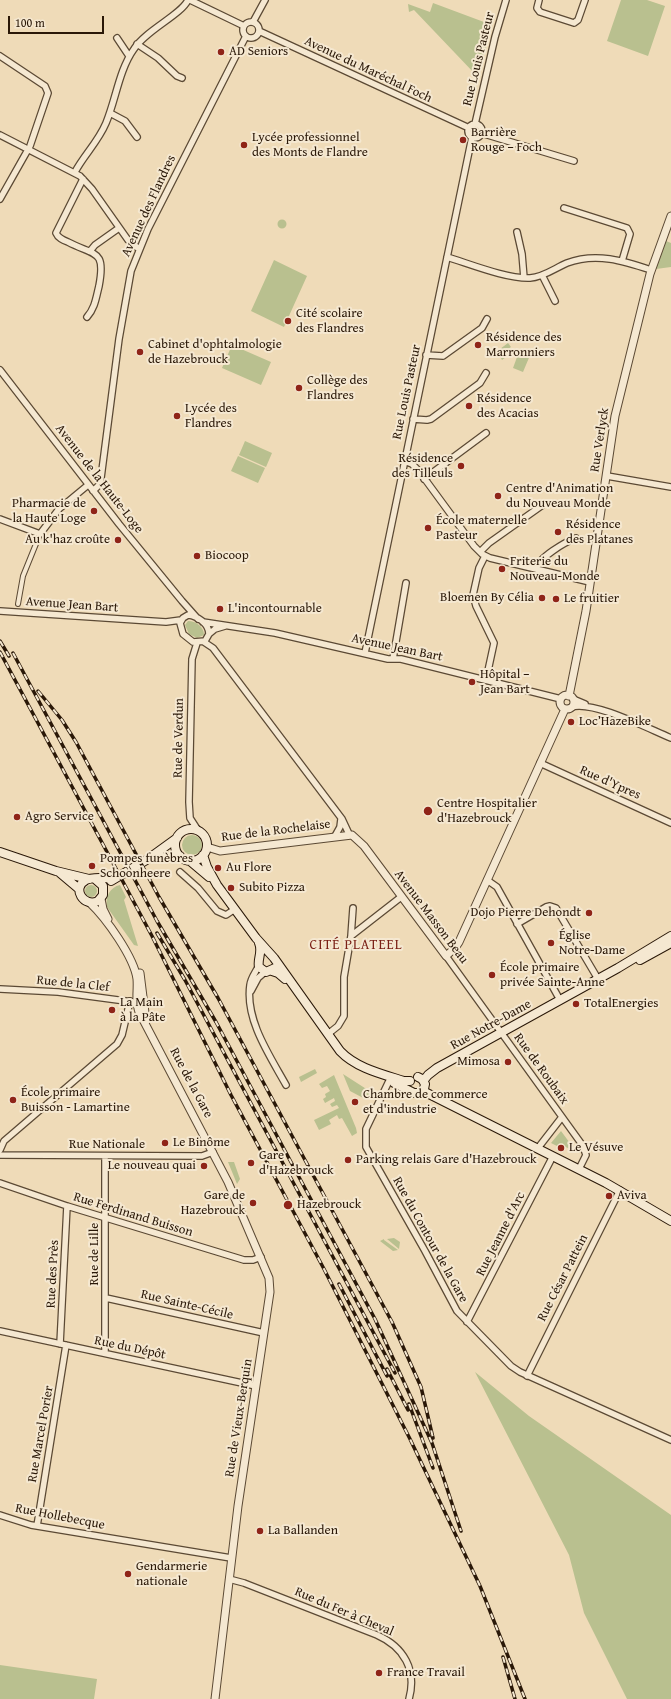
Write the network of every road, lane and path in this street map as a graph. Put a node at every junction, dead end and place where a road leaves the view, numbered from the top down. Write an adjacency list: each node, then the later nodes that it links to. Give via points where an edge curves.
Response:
1 (189, 0): 7 (street); 11 (street)
2 (265, 0): 6 (street)
3 (506, 0): 16 (street, Rue Louis Pasteur)
4 (540, 0): 5 (street, via 537,8 540,12 574,24)
5 (585, 0)
6 (253, 22): 7 (street, via 248,22); 8 (street)
7 (244, 26): 9 (street, via 243,32)
8 (259, 31): 9 (street, via 254,37); 17 (street, Avenue du Maréchal Foch)
9 (246, 36): 31 (street, Avenue des Flandres)
10 (117, 38): 13 (street)
11 (137, 44): 13 (street); 14 (street, via 158,58 176,76)
12 (0, 56): 22 (street, via 48,90)
13 (129, 56): 15 (street)
14 (182, 78)
15 (110, 112): 20 (street, via 125,121); 24 (street, via 98,138)
16 (475, 124): 17 (street); 18 (street, via 480,127)
17 (468, 128): 21 (street)
18 (481, 133): 21 (street, via 477,137); 23 (street)
19 (0, 135): 22 (street)
20 (137, 137)
21 (472, 137): 33 (street, Rue Louis Pasteur)
22 (29, 149): 24 (street); 26 (street)
23 (574, 161)
24 (74, 172): 25 (street)
25 (83, 178): 29 (street); 32 (street, via 56,233 59,238)
26 (0, 199)
27 (564, 208): 34 (street, via 628,228 630,234)
28 (671, 216): 35 (street, Rue Verlyck)
29 (119, 228): 31 (street, via 130,243); 32 (street)
30 (518, 232): 37 (street)
31 (139, 249): 51 (street, Avenue des Flandres, via 128,286 100,483)
32 (90, 251): 39 (street, via 98,257 101,269 95,303)
33 (447, 257): 37 (street); 41 (street, Rue Louis Pasteur)
34 (622, 261): 35 (street); 36 (street, via 586,258 567,263)
35 (652, 270): 47 (street, Rue Verlyck, via 616,416)
36 (542, 275): 37 (street); 38 (street)
37 (524, 278)
38 (555, 301)
39 (87, 317)
40 (486, 319): 41 (street, via 482,328 445,355)
41 (426, 355): 44 (street, Rue Louis Pasteur)
42 (0, 370): 49 (street, Avenue de la Haute-Loge)
43 (486, 373): 44 (street, via 482,381 431,419)
44 (413, 419): 46 (street, Rue Louis Pasteur)
45 (486, 433): 48 (street)
46 (404, 461): 48 (street, via 414,466); 72 (street, Rue Louis Pasteur)
47 (607, 476): 50 (street); 59 (street, Rue Verlyck)
48 (424, 479): 56 (street)
49 (88, 485): 51 (street, Avenue de la Haute-Loge); 54 (street, via 59,509)
50 (671, 487)
51 (93, 491): 61 (street, Avenue de la Haute-Loge)
52 (544, 504): 56 (street)
53 (0, 518): 54 (street)
54 (40, 534): 62 (street, via 23,576)
55 (576, 538): 58 (street, via 564,543 539,562)
56 (480, 552): 57 (street)
57 (485, 556): 58 (street); 74 (street, via 473,595 494,641)
58 (536, 570): 59 (street)
59 (590, 582): 76 (street, Rue Verlyck)
60 (406, 584): 73 (street)
61 (182, 601): 64 (street, via 185,611); 65 (street, Avenue de la Haute-Loge)
62 (18, 604)
63 (0, 611): 66 (street, Avenue Jean Bart)
64 (183, 618): 65 (street, via 191,616); 66 (street, Avenue Jean Bart); 68 (street, via 179,626)
65 (201, 620): 67 (street, Avenue Jean Bart); 69 (street)
66 (166, 622): 68 (street, Avenue Jean Bart)
67 (226, 626): 69 (street); 72 (street, Avenue Jean Bart, via 275,633)
68 (182, 632): 71 (street, via 188,639)
69 (209, 634): 70 (street)
70 (204, 642): 71 (street); 79 (street, Avenue Masson Beau, via 213,648)
71 (197, 643): 81 (street, Rue de Verdun, via 192,659 189,802 190,818)
72 (365, 653): 73 (street, Avenue Jean Bart)
73 (393, 659): 74 (street, Avenue Jean Bart)
74 (486, 680): 75 (street, Avenue Jean Bart)
75 (561, 699): 76 (street, via 564,696); 76 (street, via 560,705)
76 (569, 703): 77 (street, via 611,713); 78 (street, Rue Verlyck)
77 (671, 738)
78 (540, 763): 80 (street, Rue d'Ypres); 94 (street, Rue Verlyck)
79 (340, 816): 82 (street, Avenue Masson Beau); 83 (street, via 341,825)
80 (671, 822)
81 (199, 832): 84 (main road, via 188,830); 85 (main road, via 206,838)
82 (349, 834): 83 (street, Rue de la Rochelaise); 98 (street, Avenue Masson Beau, via 361,843)
83 (335, 836): 85 (street, Rue de la Rochelaise)
84 (177, 838): 87 (main road, via 176,847); 88 (main road)
85 (205, 851): 89 (main road, via 198,859); 95 (main road, via 207,867)
86 (1, 852): 90 (main road)
87 (180, 856): 88 (main road); 89 (main road)
88 (148, 859): 92 (main road)
89 (190, 861): 95 (main road, via 202,869)
90 (56, 871): 93 (main road); 96 (main road)
91 (180, 872): 102 (street, via 198,888 219,913 226,915)
92 (114, 878): 93 (main road); 97 (main road)
93 (92, 879): 96 (main road, via 83,882); 97 (main road, via 101,883)
94 (487, 880): 103 (street, via 497,887); 108 (street, Rue Verlyck, via 457,944)
95 (217, 886): 102 (main road)
96 (80, 889): 100 (main road, via 82,898)
97 (104, 890): 99 (main road)
98 (401, 897): 104 (street); 108 (street, Avenue Masson Beau)
99 (101, 899): 100 (main road); 117 (street, via 105,914 137,961 141,978)
100 (90, 903): 117 (street, via 130,958 136,978)
101 (353, 908): 104 (street)
102 (235, 909): 106 (main road)
103 (517, 924): 113 (street, via 546,907 556,908); 116 (street)
104 (351, 936): 119 (street, via 344,977 344,1016 341,1023)
105 (671, 936): 111 (main road, Rue Notre-Dame)
106 (256, 938): 109 (main road); 110 (main road, via 261,948)
107 (671, 943): 111 (main road, Rue Notre-Dame, via 638,961)
108 (446, 956): 118 (street, Avenue Masson Beau)
109 (274, 959): 110 (main road, via 266,955); 112 (main road); 119 (main road)
110 (260, 961): 112 (main road); 115 (street, via 251,980)
111 (618, 968): 113 (main road, Rue Notre-Dame)
112 (268, 971): 115 (street, via 258,978); 121 (main road, via 282,976 341,1058 352,1066)
113 (598, 979): 116 (main road, Rue Notre-Dame)
114 (0, 989): 117 (street, Rue de la Clef, via 58,992)
115 (250, 993): 122 (street, via 258,1031)
116 (560, 1000): 118 (main road, Rue Notre-Dame)
117 (136, 1002): 127 (street, via 121,1038 114,1046 4,1140); 128 (street, Rue de la Gare)
118 (502, 1033): 120 (main road, Rue Notre-Dame); 125 (street, Rue de Roubaix)
119 (328, 1034): 120 (main road, via 342,1053 354,1063 404,1081)
120 (417, 1080): 123 (main road, via 409,1087); 124 (main road, via 426,1086)
121 (388, 1081): 123 (main road); 140 (street, Rue du Contour de la Gare, via 366,1129 366,1147 426,1250 457,1311)
122 (286, 1085)
123 (412, 1091): 124 (main road)
124 (423, 1091): 126 (main road)
125 (562, 1117): 126 (street); 132 (street, Rue de Roubaix, via 585,1150 586,1156)
126 (538, 1148): 131 (main road)
127 (0, 1150)
128 (213, 1152): 130 (street, Rue Nationale, via 205,1156); 138 (street, Rue de Vieux-Berquin)
129 (0, 1155): 130 (street, Rue Nationale)
130 (105, 1156): 136 (street, Rue de Lille)
131 (553, 1156): 132 (main road); 140 (street, Rue Jeanne d'Arc)
132 (579, 1169): 134 (main road)
133 (0, 1183): 135 (street, Rue Ferdinand Buisson)
134 (620, 1190): 137 (main road); 145 (street, Rue César Pattein)
135 (67, 1206): 136 (street, Rue Ferdinand Buisson); 143 (street, Rue des Près)
136 (106, 1218): 138 (street, Rue Ferdinand Buisson, via 244,1260); 139 (street, Rue de Lille)
137 (671, 1221)
138 (262, 1257): 142 (street, Rue de Vieux-Berquin, via 270,1285)
139 (106, 1298): 142 (street, Rue Sainte-Cécile); 144 (street, Rue de Lille)
140 (467, 1322): 145 (street, Rue du Contour de la Gare, via 511,1366)
141 (0, 1331): 143 (street, Rue du Dépôt)
142 (264, 1333): 146 (street, Rue de Vieux-Berquin)
143 (63, 1344): 144 (street, Rue du Dépôt); 149 (street, Rue Marcel Porier)
144 (105, 1353): 146 (street, Rue du Dépôt)
145 (527, 1376): 147 (street, Rue du Contour de la Gare)
146 (256, 1386): 150 (street, Rue de Vieux-Berquin)
147 (670, 1438)
148 (0, 1515): 149 (street, Rue Hollebecque)
149 (37, 1526): 150 (street, Rue Hollebecque)
150 (231, 1558): 151 (street, Rue de Vieux-Berquin)
151 (229, 1579): 152 (street, Rue de Vieux-Berquin); 153 (street, Rue du Fer à Cheval, via 251,1585 391,1642 403,1655 410,1668)
152 (215, 1699)
153 (409, 1699)

